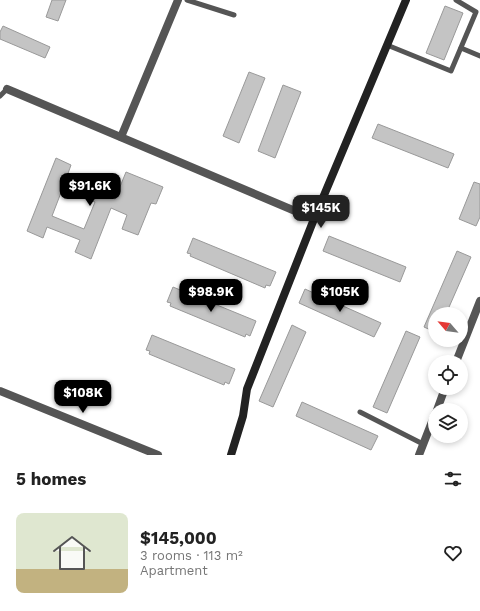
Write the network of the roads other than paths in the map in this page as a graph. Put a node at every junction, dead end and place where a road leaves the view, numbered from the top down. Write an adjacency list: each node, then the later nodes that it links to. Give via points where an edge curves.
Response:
1 (178, 0): 11 (street)
2 (187, 0): 5 (lane)
3 (406, 0): 6 (street)
4 (456, 0): 7 (lane, via 476,12)
5 (234, 15)
6 (387, 44): 7 (lane, via 451,71); 12 (street)
7 (461, 48): 8 (lane)
8 (480, 56)
9 (7, 89): 10 (lane); 11 (street)
10 (0, 96)
11 (121, 138): 12 (street)
12 (314, 219): 20 (street, via 247,389 243,416)
13 (480, 301): 14 (street)
14 (459, 355)
15 (0, 391): 19 (street)
16 (360, 412): 18 (lane)
17 (428, 432): 18 (street)
18 (423, 444): 21 (street)
19 (154, 454)
20 (231, 455)
21 (419, 455)

